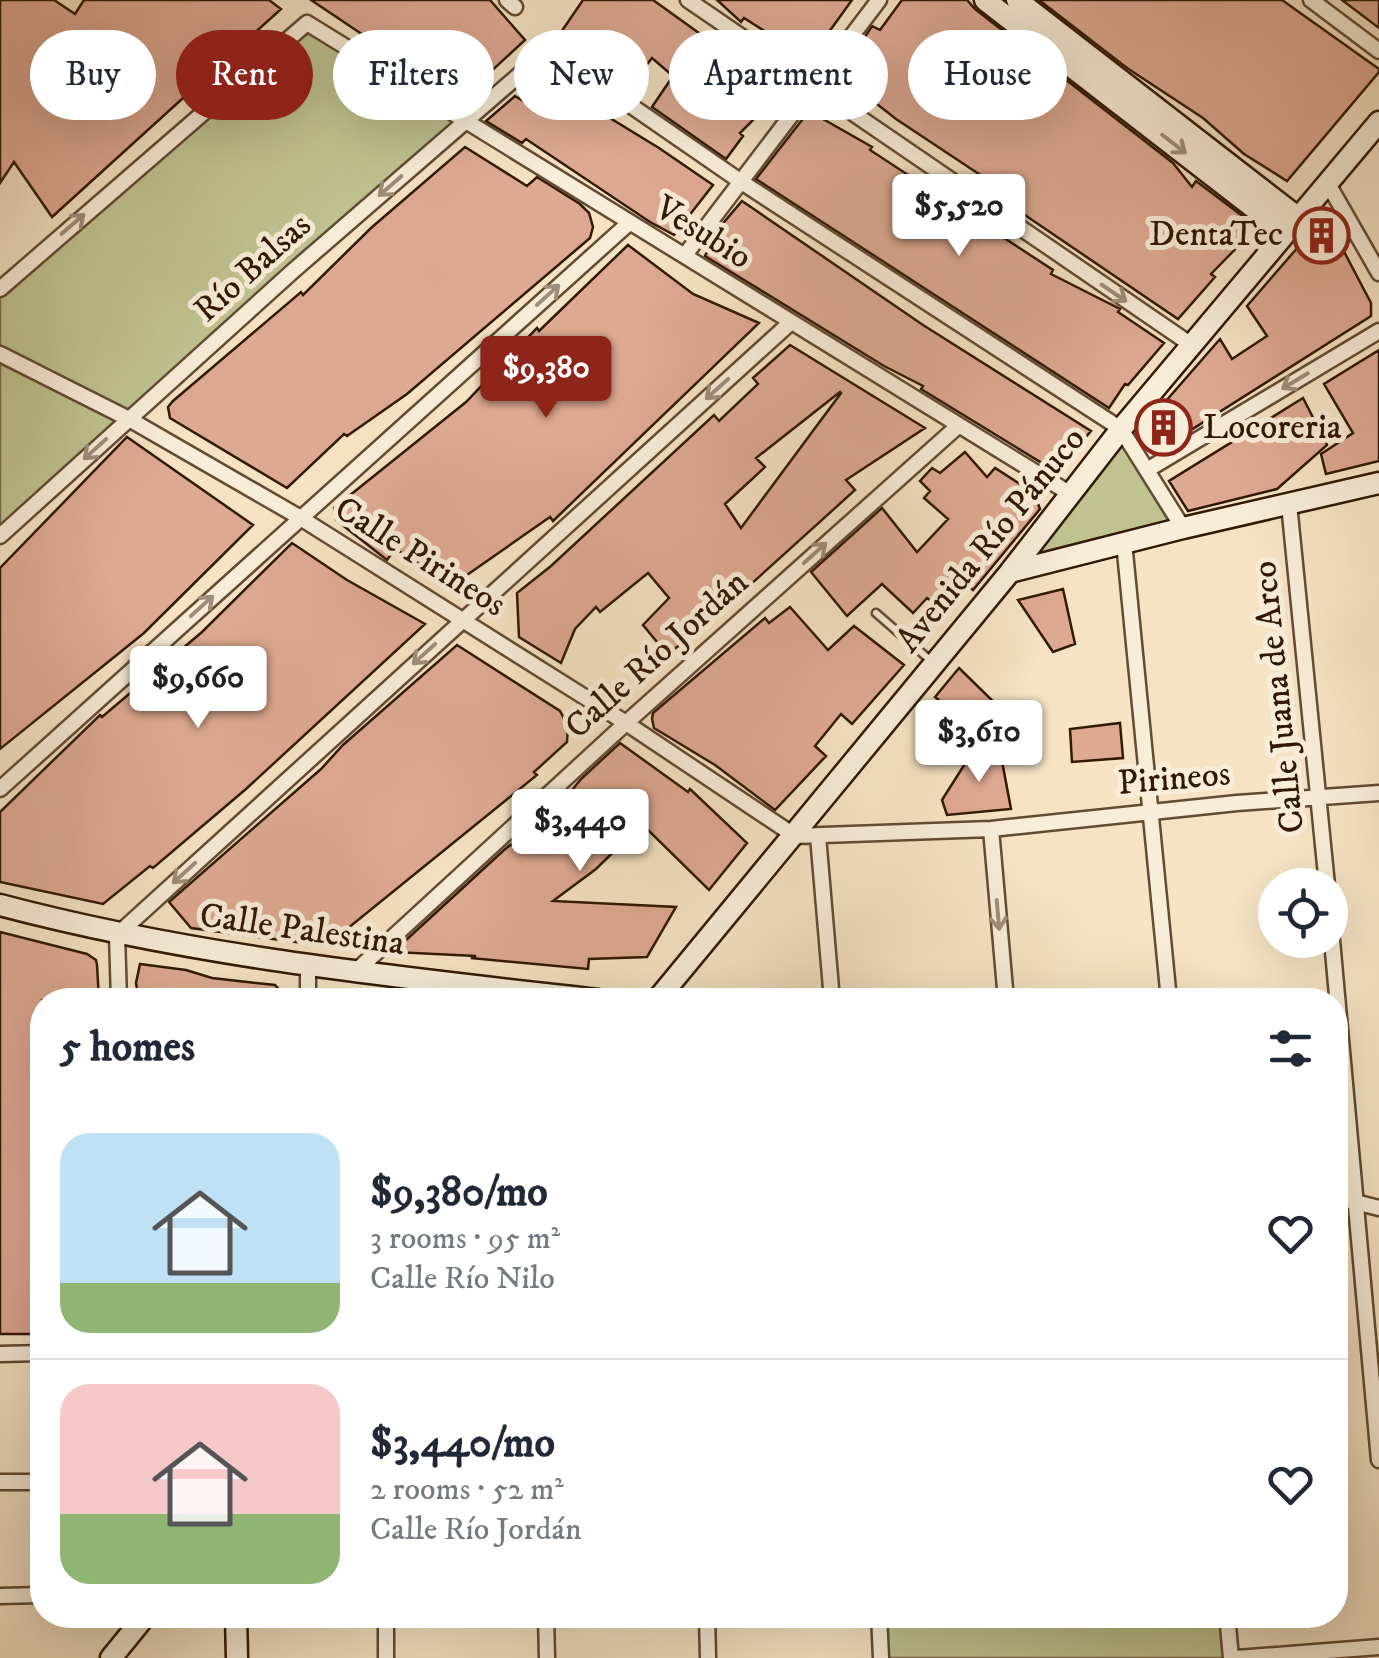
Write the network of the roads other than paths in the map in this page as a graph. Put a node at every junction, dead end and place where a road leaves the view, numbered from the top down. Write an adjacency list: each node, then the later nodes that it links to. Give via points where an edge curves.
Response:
1 (688, 0): 6 (street)
2 (879, 0): 7 (street)
3 (985, 0): 16 (street, one-way to 16)
4 (1017, 0): 16 (street)
5 (1311, 0): 8 (street)
6 (731, 30)
7 (856, 30)
8 (1379, 51)
9 (786, 120): 13 (street)
10 (862, 120): 22 (street, one-way to 22)
11 (463, 122): 13 (street, Río Balsas, via 549,48); 15 (street, Vesubio); 19 (street, Vesubio, one-way to 11, via 307,22); 24 (street, Río Balsas, one-way to 24)
12 (1379, 122): 14 (street, Avenida Río Pánuco)
13 (740, 182): 17 (street); 26 (street)
14 (1327, 182): 16 (street, Avenida Río Pánuco); 18 (street)
15 (629, 222): 17 (street, Vesubio); 31 (street, one-way to 15)
16 (1291, 224): 22 (street, Avenida Río Pánuco)
17 (685, 255): 20 (street, Vesubio)
18 (1379, 273)
19 (0, 289)
20 (790, 323): 25 (street, Vesubio); 37 (street, one-way to 37)
21 (1379, 331): 27 (street, one-way to 27)
22 (1193, 346): 26 (street, Avenida Río Pánuco)
23 (0, 354): 24 (street, Calle Pirineos)
24 (129, 419): 31 (street, Calle Pirineos); 33 (street, Río Balsas, one-way to 33)
25 (958, 426): 29 (street, Vesubio); 39 (street, Calle Río Jordán, one-way to 25)
26 (1120, 429): 27 (street); 29 (street, Avenida Río Pánuco)
27 (1148, 470): 32 (street)
28 (1379, 483): 30 (street)
29 (1069, 493): 35 (street, Avenida Río Pánuco)
30 (1289, 504): 32 (street); 42 (street, Calle Juana de Arco)
31 (299, 517): 37 (street, Calle Pirineos); 40 (street, one-way to 31)
32 (1183, 528): 34 (street)
33 (0, 536)
34 (1124, 542): 35 (street); 43 (street)
35 (1010, 572): 38 (street, Avenida Río Pánuco)
36 (876, 613): 38 (lane)
37 (462, 619): 39 (street, Calle Pirineos); 49 (street, one-way to 49)
38 (935, 664): 45 (street, Avenida Río Pánuco)
39 (626, 723): 45 (street, Calle Pirineos); 52 (street, Calle Río Jordán)
40 (0, 789)
41 (1379, 794): 42 (street, Pirineos)
42 (1320, 798): 43 (street, Pirineos); 47 (street, Calle Juana de Arco)
43 (1150, 811): 44 (street, Pirineos); 59 (street)
44 (991, 829): 46 (street, Pirineos); 58 (street, one-way to 58)
45 (794, 836): 46 (street, Pirineos); 56 (street, Avenida Río Pánuco)
46 (818, 836): 57 (street)
47 (1326, 868)
48 (0, 905): 49 (street, Calle Palestina)
49 (117, 934): 51 (street, Calle Palestina); 53 (street)
50 (1334, 958): 60 (street)
51 (308, 966): 52 (street, Calle Palestina); 54 (street)
52 (354, 972): 55 (street, Calle Palestina)
53 (119, 988)
54 (308, 988)
55 (493, 988)
56 (667, 988)
57 (831, 988)
58 (1005, 988)
59 (1168, 988)
60 (1336, 988)
61 (1348, 1122): 63 (street)
62 (1348, 1200): 63 (street)
63 (1355, 1202): 64 (street); 67 (street)
64 (1379, 1208)
65 (0, 1354): 66 (street)
66 (30, 1354)
67 (1379, 1460)
68 (0, 1482): 69 (street)
69 (30, 1482)
70 (30, 1595): 71 (street)
71 (0, 1596)
72 (135, 1628): 80 (street)
73 (236, 1628): 81 (street)
74 (386, 1628): 82 (street)
75 (546, 1628): 83 (street)
76 (707, 1628): 84 (street)
77 (879, 1628): 85 (street)
78 (1229, 1628): 86 (street)
79 (1379, 1647): 86 (street)
80 (110, 1658)
81 (237, 1658)
82 (386, 1658)
83 (547, 1658)
84 (708, 1658)
85 (880, 1658)
86 (1234, 1658)

